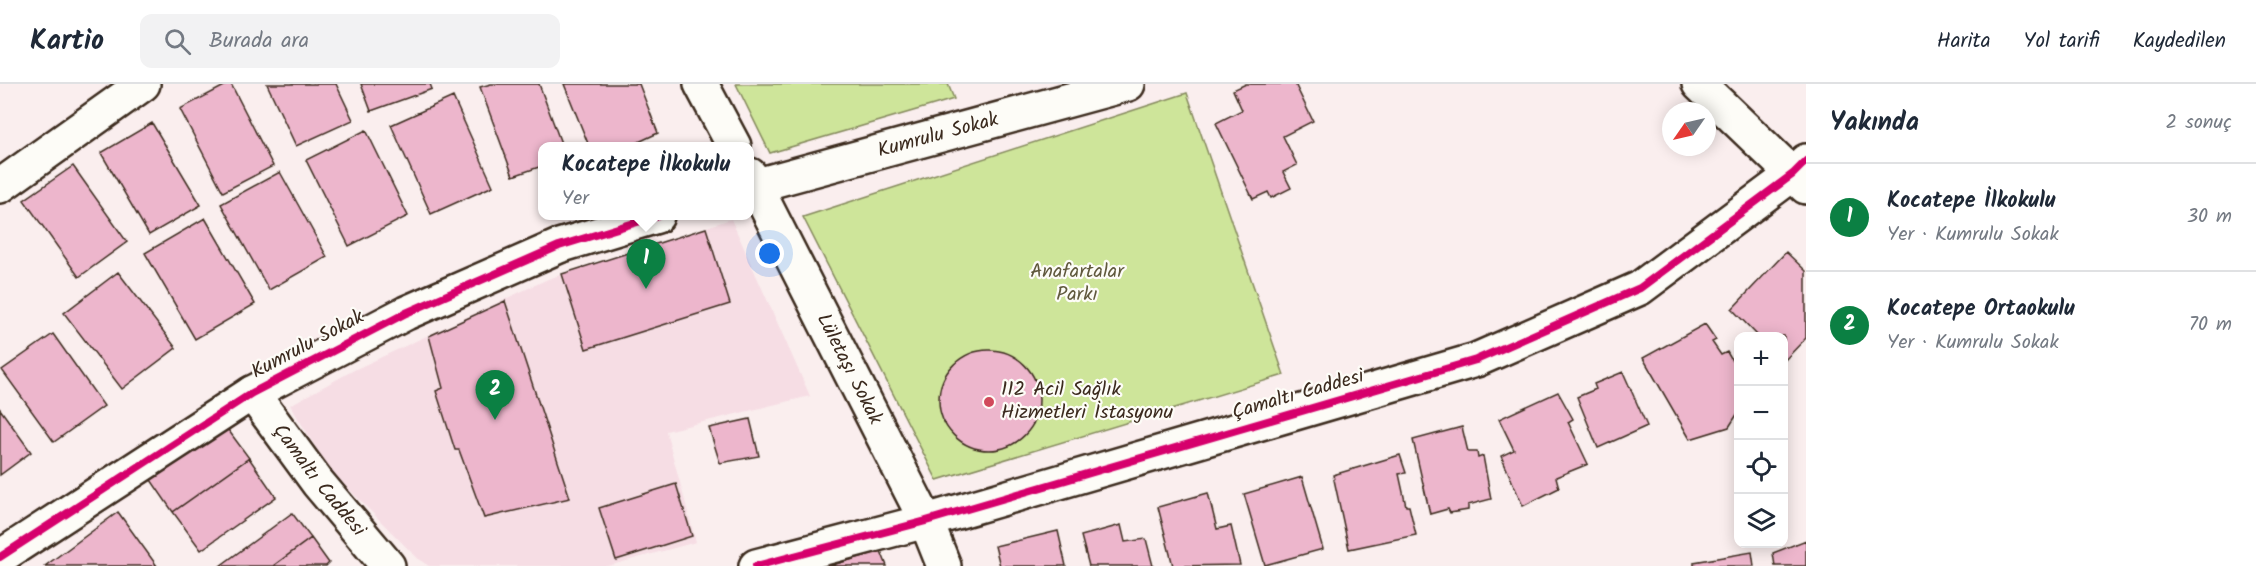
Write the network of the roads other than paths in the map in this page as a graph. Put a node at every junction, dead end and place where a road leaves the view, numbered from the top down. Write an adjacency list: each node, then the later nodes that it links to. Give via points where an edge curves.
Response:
1 (143, 84): 8 (street)
2 (701, 84): 5 (street)
3 (1128, 84): 7 (street, Kumrulu Sokak)
4 (1699, 84): 6 (street)
5 (731, 142)
6 (1802, 174): 12 (street, Çamaltı Caddesi, via 1640,288 1476,360)
7 (754, 181)
8 (0, 186)
9 (754, 188): 12 (street, Lületaşı Sokak)
10 (644, 220): 11 (street, Kumrulu Sokak, via 537,255 406,313)
11 (252, 393): 13 (street, Kumrulu Sokak); 14 (street, Çamaltı Caddesi, via 318,483)
12 (926, 521): 15 (street, Çamaltı Caddesi); 16 (street, Lületaşı Sokak)
13 (0, 557)
14 (388, 566)
15 (756, 566)
16 (944, 566)

